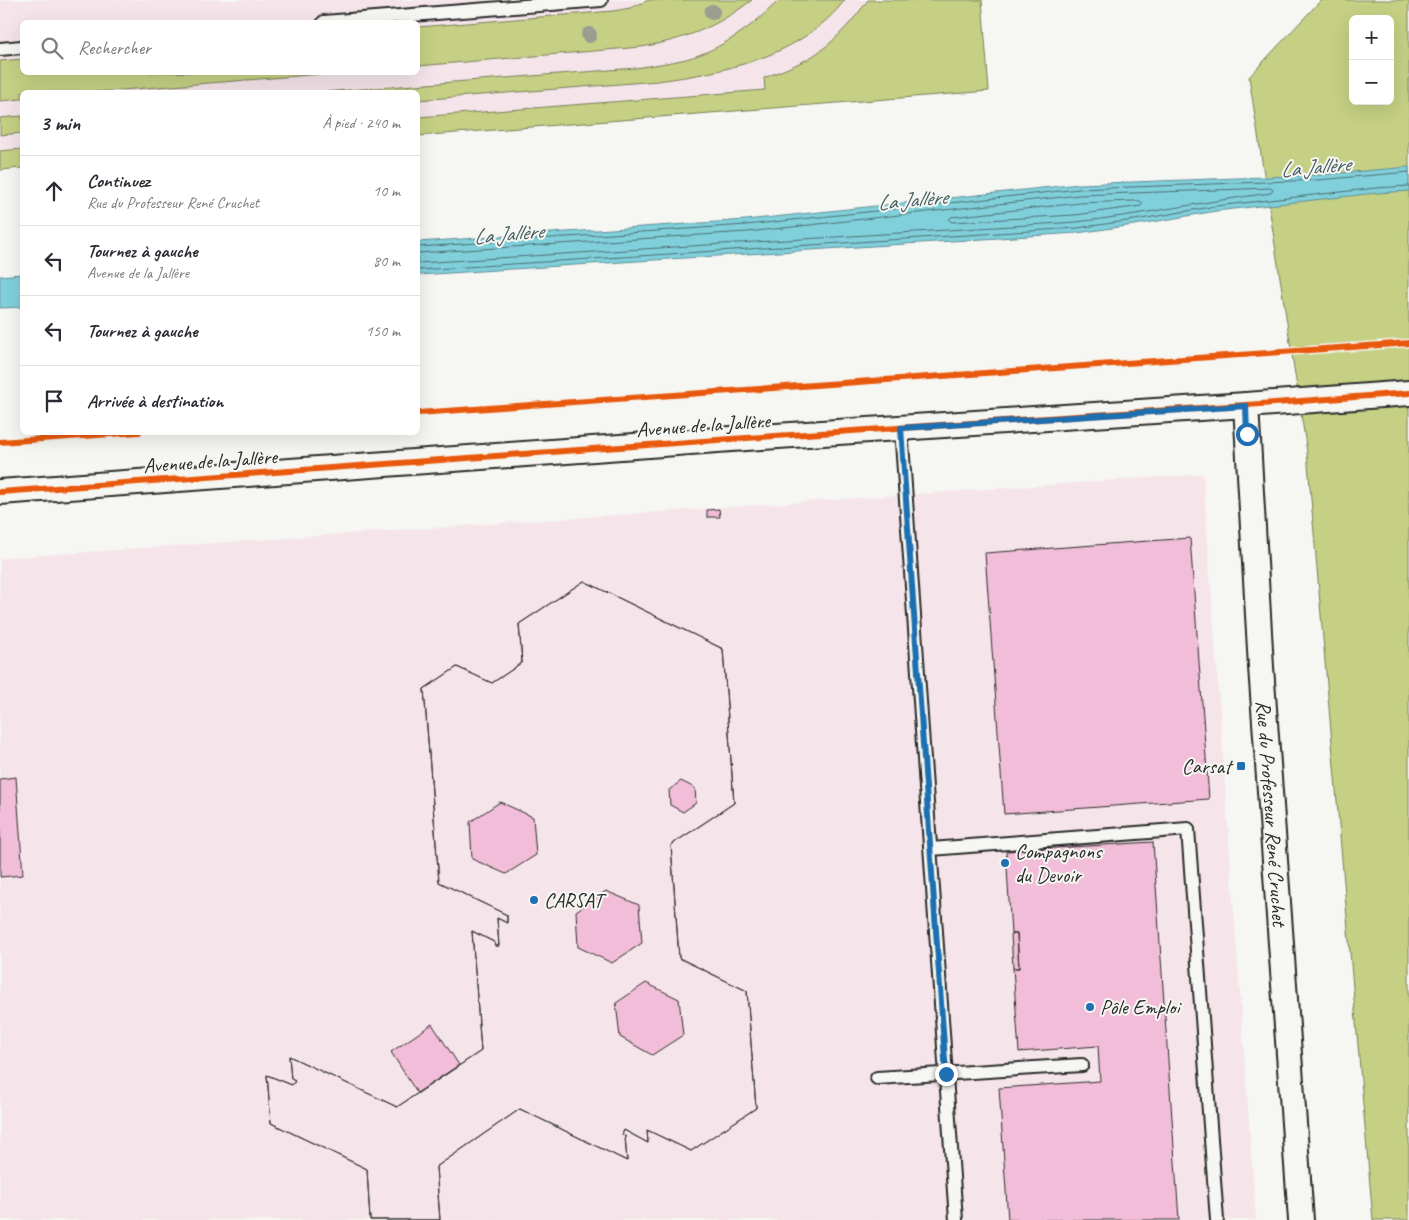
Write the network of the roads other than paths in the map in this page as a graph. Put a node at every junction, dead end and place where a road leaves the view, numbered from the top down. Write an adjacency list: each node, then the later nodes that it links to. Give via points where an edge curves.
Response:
1 (601, 0): 2 (lane)
2 (349, 20)
3 (20, 47): 4 (lane)
4 (0, 49)
5 (1409, 393): 6 (street, Avenue de la Jallère)
6 (1246, 406): 7 (street, Avenue de la Jallère); 15 (street, Rue du Professeur René Cruchet, via 1261,667)
7 (901, 428): 8 (street, Avenue de la Jallère); 9 (lane)
8 (0, 492)
9 (930, 849): 11 (lane); 14 (lane, via 1188,829)
10 (1082, 1065): 11 (lane)
11 (946, 1074): 12 (lane); 13 (lane)
12 (877, 1078)
13 (956, 1220)
14 (1217, 1220)
15 (1301, 1220)

